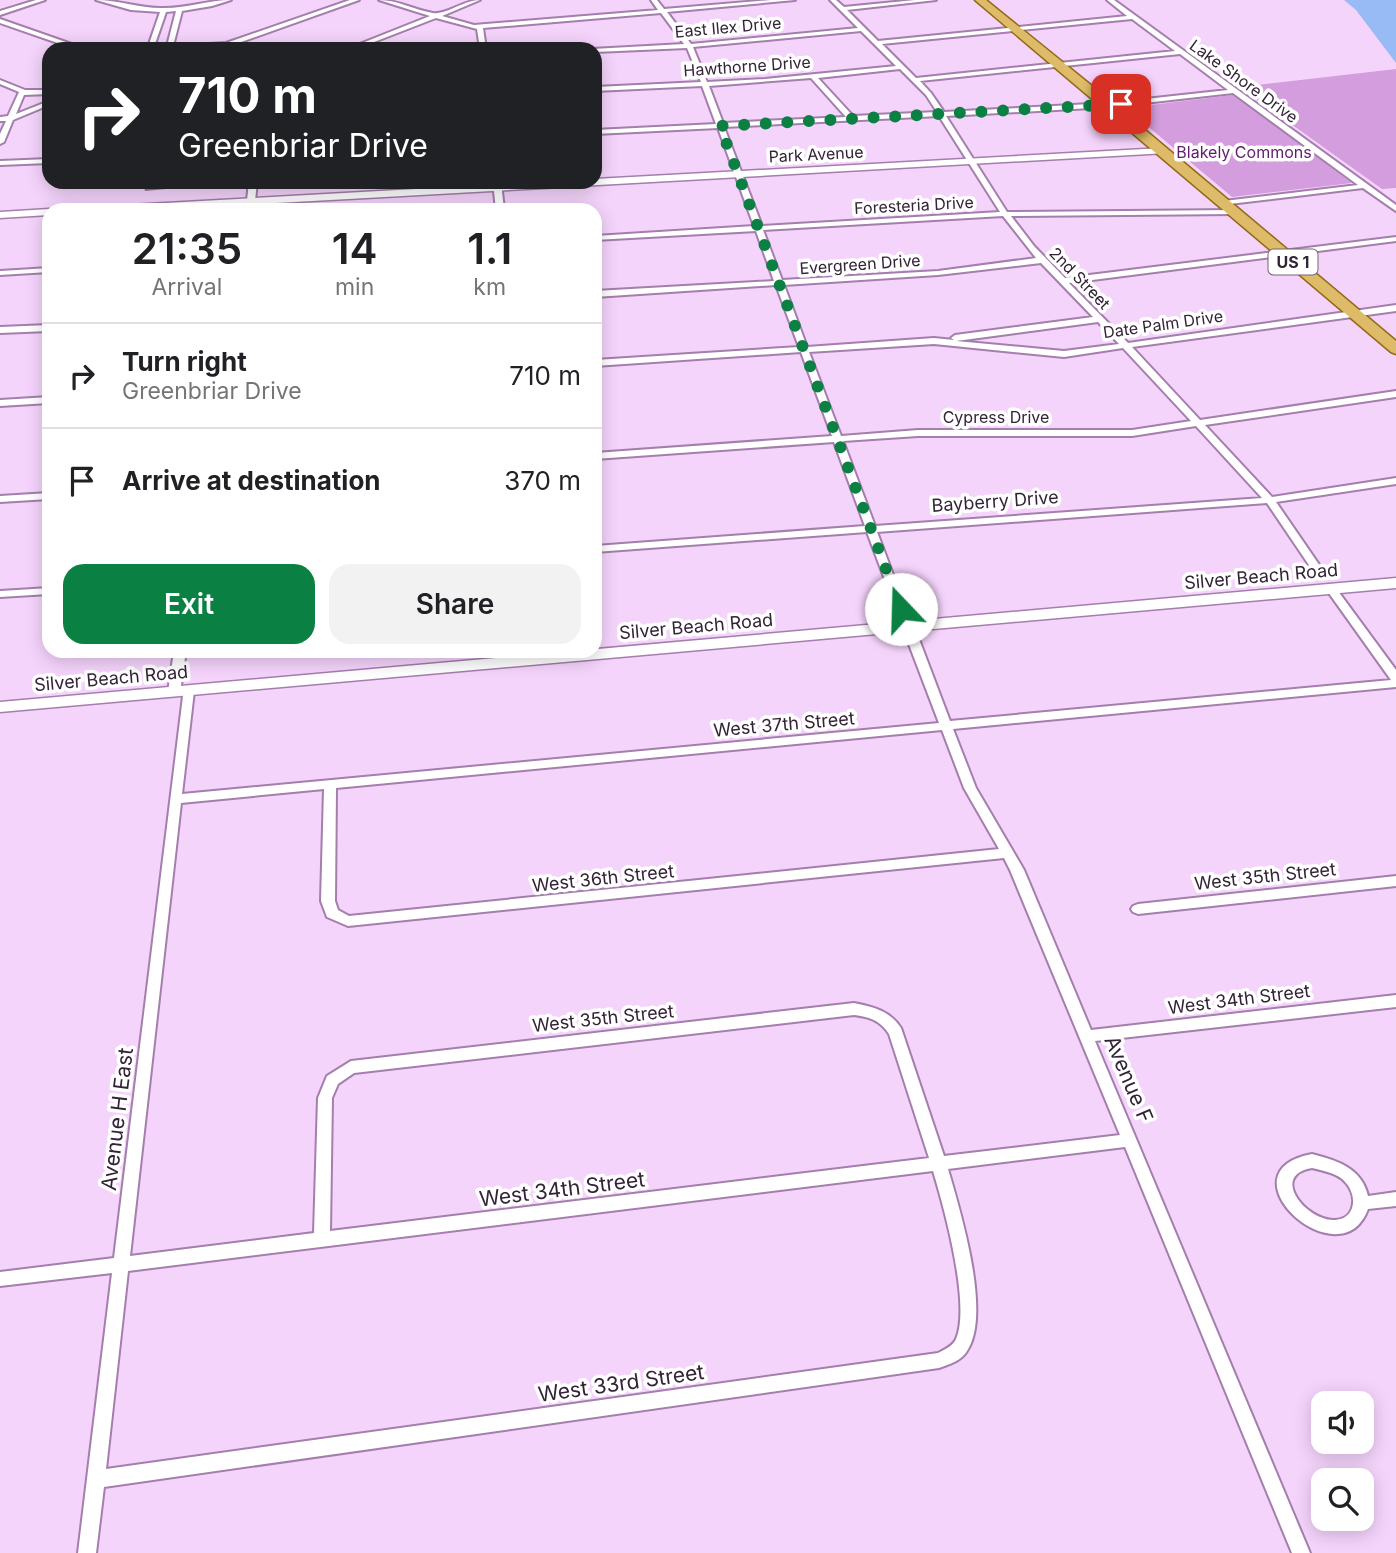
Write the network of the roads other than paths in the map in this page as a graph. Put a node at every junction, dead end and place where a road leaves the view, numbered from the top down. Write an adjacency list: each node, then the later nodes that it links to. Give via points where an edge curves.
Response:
1 (42, 0): 19 (street)
2 (99, 0): 17 (street)
3 (228, 0): 16 (street)
4 (356, 0): 29 (street)
5 (383, 0): 20 (street)
6 (477, 0): 20 (street)
7 (489, 0): 20 (street)
8 (654, 0): 18 (street)
9 (792, 0): 14 (street)
10 (833, 0): 15 (street, 2nd Street)
11 (933, 0): 15 (street)
12 (980, 0): 25 (main road, US 1)
13 (1110, 0): 21 (street, Lake Shore Drive)
14 (778, 1): 18 (street)
15 (842, 9): 24 (street, 2nd Street)
16 (179, 10): 17 (street); 28 (street)
17 (163, 11): 27 (street)
18 (662, 12): 23 (street); 34 (street)
19 (0, 13)
20 (439, 17): 23 (street); 30 (street); 31 (street)
21 (1132, 17): 25 (street); 36 (street, Lake Shore Drive)
22 (0, 21): 26 (street)
23 (480, 26): 32 (street)
24 (863, 29): 33 (street, 2nd Street); 34 (street, East Ilex Drive)
25 (1015, 29): 33 (street); 37 (main road, US 1)
26 (61, 42)
27 (152, 42)
28 (171, 42)
29 (236, 42)
30 (369, 42)
31 (380, 42)
32 (481, 42)
33 (877, 43): 38 (street, 2nd Street)
34 (688, 46): 35 (street, East Ilex Drive); 42 (street)
35 (602, 50)
36 (1180, 52): 37 (street); 44 (street, Lake Shore Drive)
37 (1059, 64): 40 (street); 47 (main road, US 1)
38 (901, 67): 39 (street, Hawthorne Drive); 40 (street, 2nd Street)
39 (813, 76): 42 (street, Hawthorne Drive); 52 (street)
40 (915, 80): 49 (street, 2nd Street)
41 (0, 84): 45 (street)
42 (704, 84): 43 (street, Hawthorne Drive); 53 (street)
43 (602, 89)
44 (1234, 91): 47 (street); 62 (street, Lake Shore Drive)
45 (22, 93): 46 (street); 51 (street)
46 (42, 94)
47 (1109, 105): 49 (street); 56 (main road, US 1)
48 (42, 106): 51 (street)
49 (942, 114): 52 (street); 58 (street, 2nd Street)
50 (0, 118): 51 (street)
51 (11, 118): 55 (street)
52 (852, 119): 53 (street)
53 (720, 126): 54 (street); 60 (street)
54 (602, 132)
55 (0, 142)
56 (1163, 150): 58 (street, Park Avenue); 65 (main road, US 1)
57 (42, 161): 59 (street)
58 (972, 161): 60 (street, Park Avenue); 68 (street, 2nd Street)
59 (0, 163)
60 (738, 174): 61 (street, Park Avenue); 70 (street)
61 (602, 180)
62 (1365, 186): 65 (street, Foresteria Drive); 66 (street, Lake Shore Drive)
63 (450, 189): 64 (street, Park Avenue)
64 (285, 203)
65 (1229, 207): 68 (street, Foresteria Drive); 73 (main road, US 1)
66 (1396, 209)
67 (42, 212): 69 (street)
68 (1005, 214): 70 (street, Foresteria Drive); 74 (street, 2nd Street)
69 (0, 215)
70 (758, 228): 71 (street, Foresteria Drive); 78 (street)
71 (602, 238)
72 (1396, 239): 73 (street)
73 (1283, 253): 77 (street); 81 (main road, US 1)
74 (1042, 260): 77 (street, 2nd Street); 78 (street, Evergreen Drive, via 938,273)
75 (42, 270): 76 (street)
76 (0, 273)
77 (1063, 281): 82 (street, 2nd Street)
78 (779, 283): 79 (street, Evergreen Drive); 87 (street)
79 (602, 294)
80 (1396, 309): 81 (street, Date Palm Drive)
81 (1355, 314): 86 (street, Date Palm Drive); 88 (main road, US 1)
82 (1100, 319): 85 (street, Date Palm Drive); 86 (street, 2nd Street)
83 (42, 328): 84 (street)
84 (0, 330)
85 (934, 341): 86 (street, Date Palm Drive, via 1064,354); 87 (street, Date Palm Drive)
86 (1125, 345): 93 (street, 2nd Street)
87 (803, 349): 89 (street, Date Palm Drive); 94 (street)
88 (1396, 349)
89 (602, 363)
90 (1396, 394): 93 (street, Cypress Drive)
91 (42, 400): 92 (street)
92 (0, 403)
93 (1199, 423): 94 (street, Cypress Drive, via 1132,433 918,433); 99 (street, 2nd Street)
94 (837, 439): 95 (street, Cypress Drive); 100 (street)
95 (602, 456)
96 (1396, 481): 99 (street, Bayberry Drive)
97 (42, 496): 98 (street)
98 (0, 499)
99 (1270, 500): 100 (street, Bayberry Drive); 102 (street, 2nd Street)
100 (870, 527): 101 (street, Bayberry Drive); 107 (street)
101 (602, 548)
102 (1317, 569)
103 (1396, 583): 104 (street, Silver Beach Road)
104 (1331, 589): 108 (street, Silver Beach Road); 112 (street)
105 (42, 591): 106 (street)
106 (0, 594)
107 (901, 609)
108 (908, 626): 109 (street, Silver Beach Road); 116 (street, Avenue F)
109 (602, 651)
110 (180, 658): 114 (street, Avenue H East)
111 (517, 658): 114 (street, Silver Beach Road)
112 (1396, 678)
113 (1396, 683): 116 (street, West 37th Street)
114 (181, 691): 115 (street, Silver Beach Road); 118 (street, Avenue H East)
115 (0, 707)
116 (947, 726): 117 (street, West 37th Street); 119 (street, Avenue F, via 971,788)
117 (330, 785): 118 (street, West 37th Street); 119 (street, West 36th Street, via 328,901 332,912 348,921)
118 (175, 799): 129 (street, Avenue H East)
119 (1008, 853): 123 (street, Avenue F)
120 (1396, 881): 121 (street, West 35th Street)
121 (1138, 909)
122 (1396, 1001): 123 (street, West 34th Street)
123 (1086, 1037): 124 (street, Avenue F)
124 (1129, 1140): 125 (street, West 34th Street); 133 (street, Avenue F)
125 (937, 1164): 128 (street, West 34th Street); 128 (street, West 35th Street, via 896,1032 874,1012 841,1011 362,1065 340,1073 327,1089); 131 (street, West 33rd Street, via 962,1250 968,1292 964,1341 947,1358)
126 (1396, 1199): 127 (street)
127 (1364, 1203): 127 (street, via 1357,1183 1329,1164 1301,1163 1284,1184 1293,1207 1330,1227 1354,1222)
128 (323, 1239): 129 (street, West 34th Street)
129 (121, 1264): 130 (street, West 34th Street); 131 (street, Avenue H East)
130 (0, 1279)
131 (96, 1479): 132 (street, Avenue H East)
132 (87, 1553)
133 (1301, 1553)

